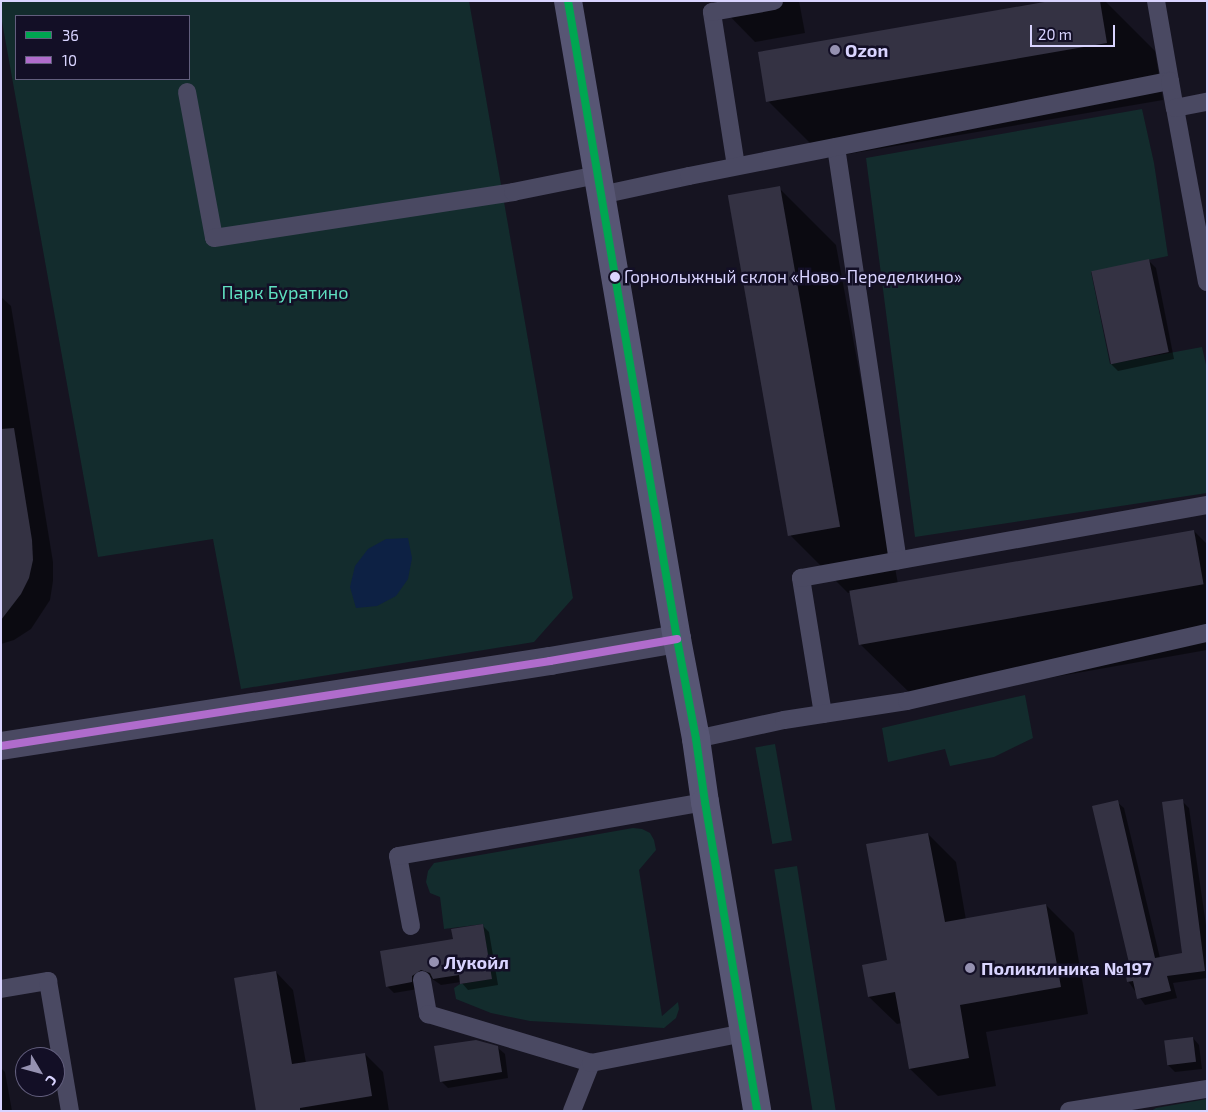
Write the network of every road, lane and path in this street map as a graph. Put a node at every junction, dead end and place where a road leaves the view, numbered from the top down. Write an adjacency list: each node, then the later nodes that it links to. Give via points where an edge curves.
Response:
1 (568, 1): 10 (street)
2 (774, 1): 9 (lane, via 712,12)
3 (1156, 1): 4 (lane)
4 (1170, 81): 7 (lane); 8 (lane)
5 (187, 92): 10 (lane, via 214,238 513,192)
6 (1207, 102): 7 (lane)
7 (1175, 108): 11 (lane)
8 (836, 147): 9 (lane); 13 (lane)
9 (736, 166): 10 (lane)
10 (599, 185): 15 (street)
11 (1207, 282)
12 (1207, 504): 13 (lane)
13 (898, 560): 16 (lane, via 801,578)
14 (1207, 634): 16 (lane, via 907,701)
15 (677, 638): 17 (street); 18 (street, via 550,661)
16 (824, 714): 17 (lane)
17 (696, 738): 19 (street)
18 (1, 746)
19 (705, 802): 20 (lane, via 398,856); 23 (street)
20 (412, 926)
21 (422, 980): 24 (lane, via 428,1014)
22 (1, 989): 27 (lane, via 48,981)
23 (744, 1033): 24 (lane); 29 (street)
24 (591, 1064): 28 (lane)
25 (1207, 1089): 26 (lane)
26 (1126, 1106): 30 (lane)
27 (70, 1111)
28 (572, 1111)
29 (757, 1111)
30 (1069, 1111)

